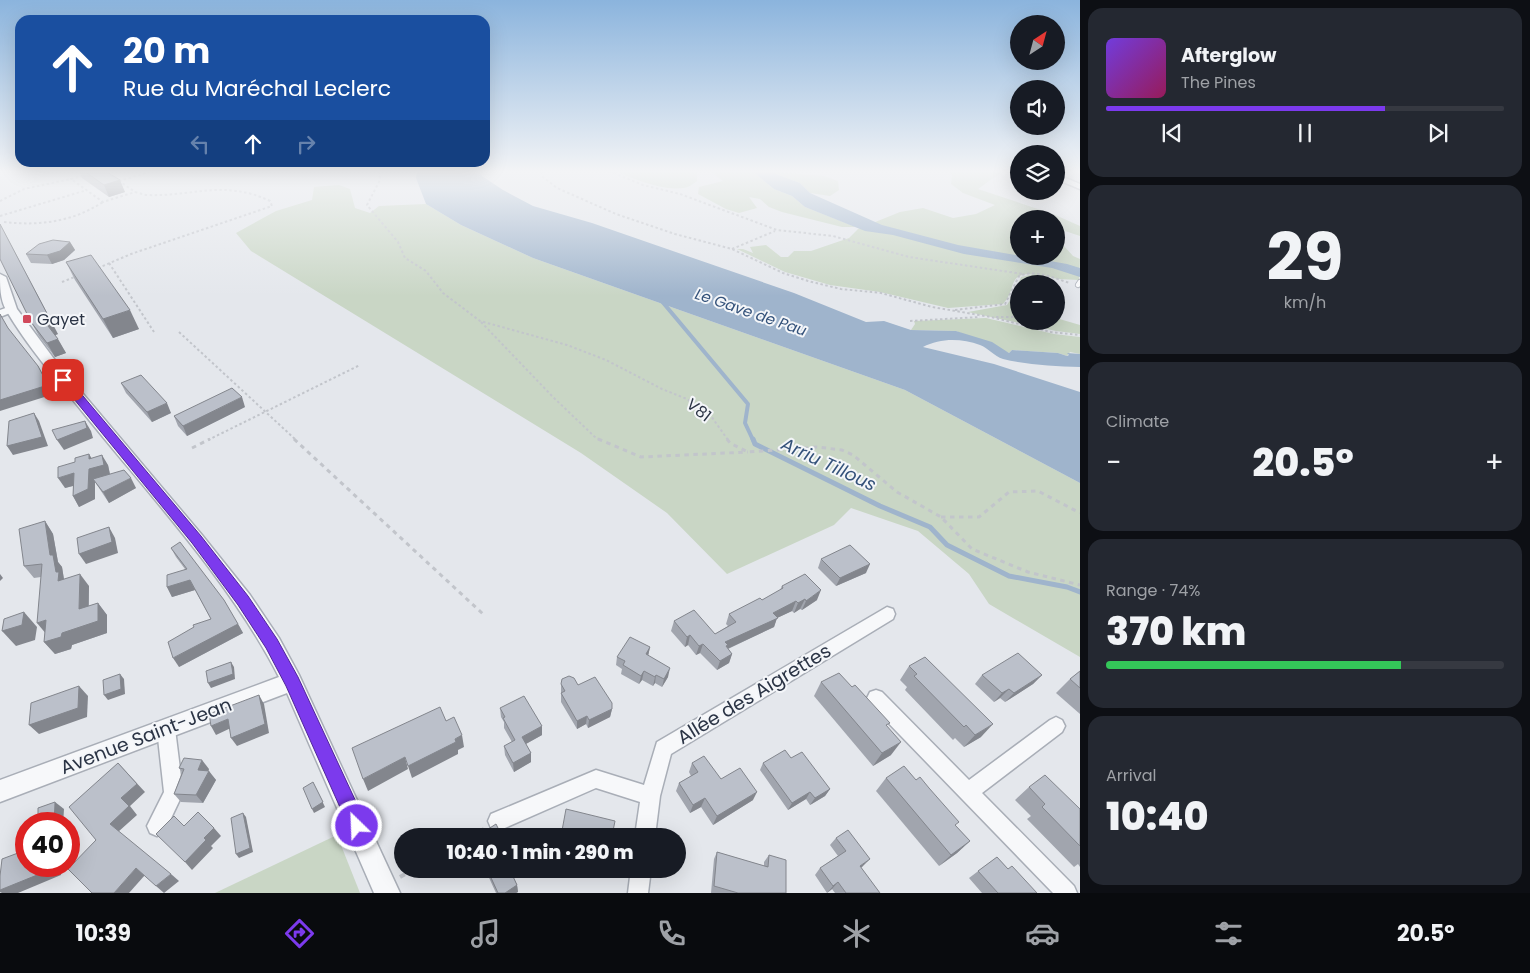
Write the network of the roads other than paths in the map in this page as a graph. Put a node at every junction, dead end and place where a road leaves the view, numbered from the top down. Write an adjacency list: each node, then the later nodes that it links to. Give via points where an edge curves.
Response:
1 (0, 277): 2 (street)
2 (5, 312): 4 (street, via 243,600)
3 (887, 614): 10 (street, Allée des Aigrettes, via 662,748)
4 (292, 682): 7 (street, Avenue Saint-Jean); 15 (street)
5 (876, 698): 9 (street)
6 (1056, 726): 9 (street)
7 (166, 729): 8 (street, Avenue Saint-Jean); 12 (street, via 174,793)
8 (0, 791)
9 (968, 792): 17 (street)
10 (650, 796): 11 (street, via 596,779); 13 (street, Allée des Aigrettes)
11 (498, 821)
12 (157, 826)
13 (646, 828)
14 (640, 878): 16 (street)
15 (387, 893)
16 (638, 893)
17 (1067, 893)

